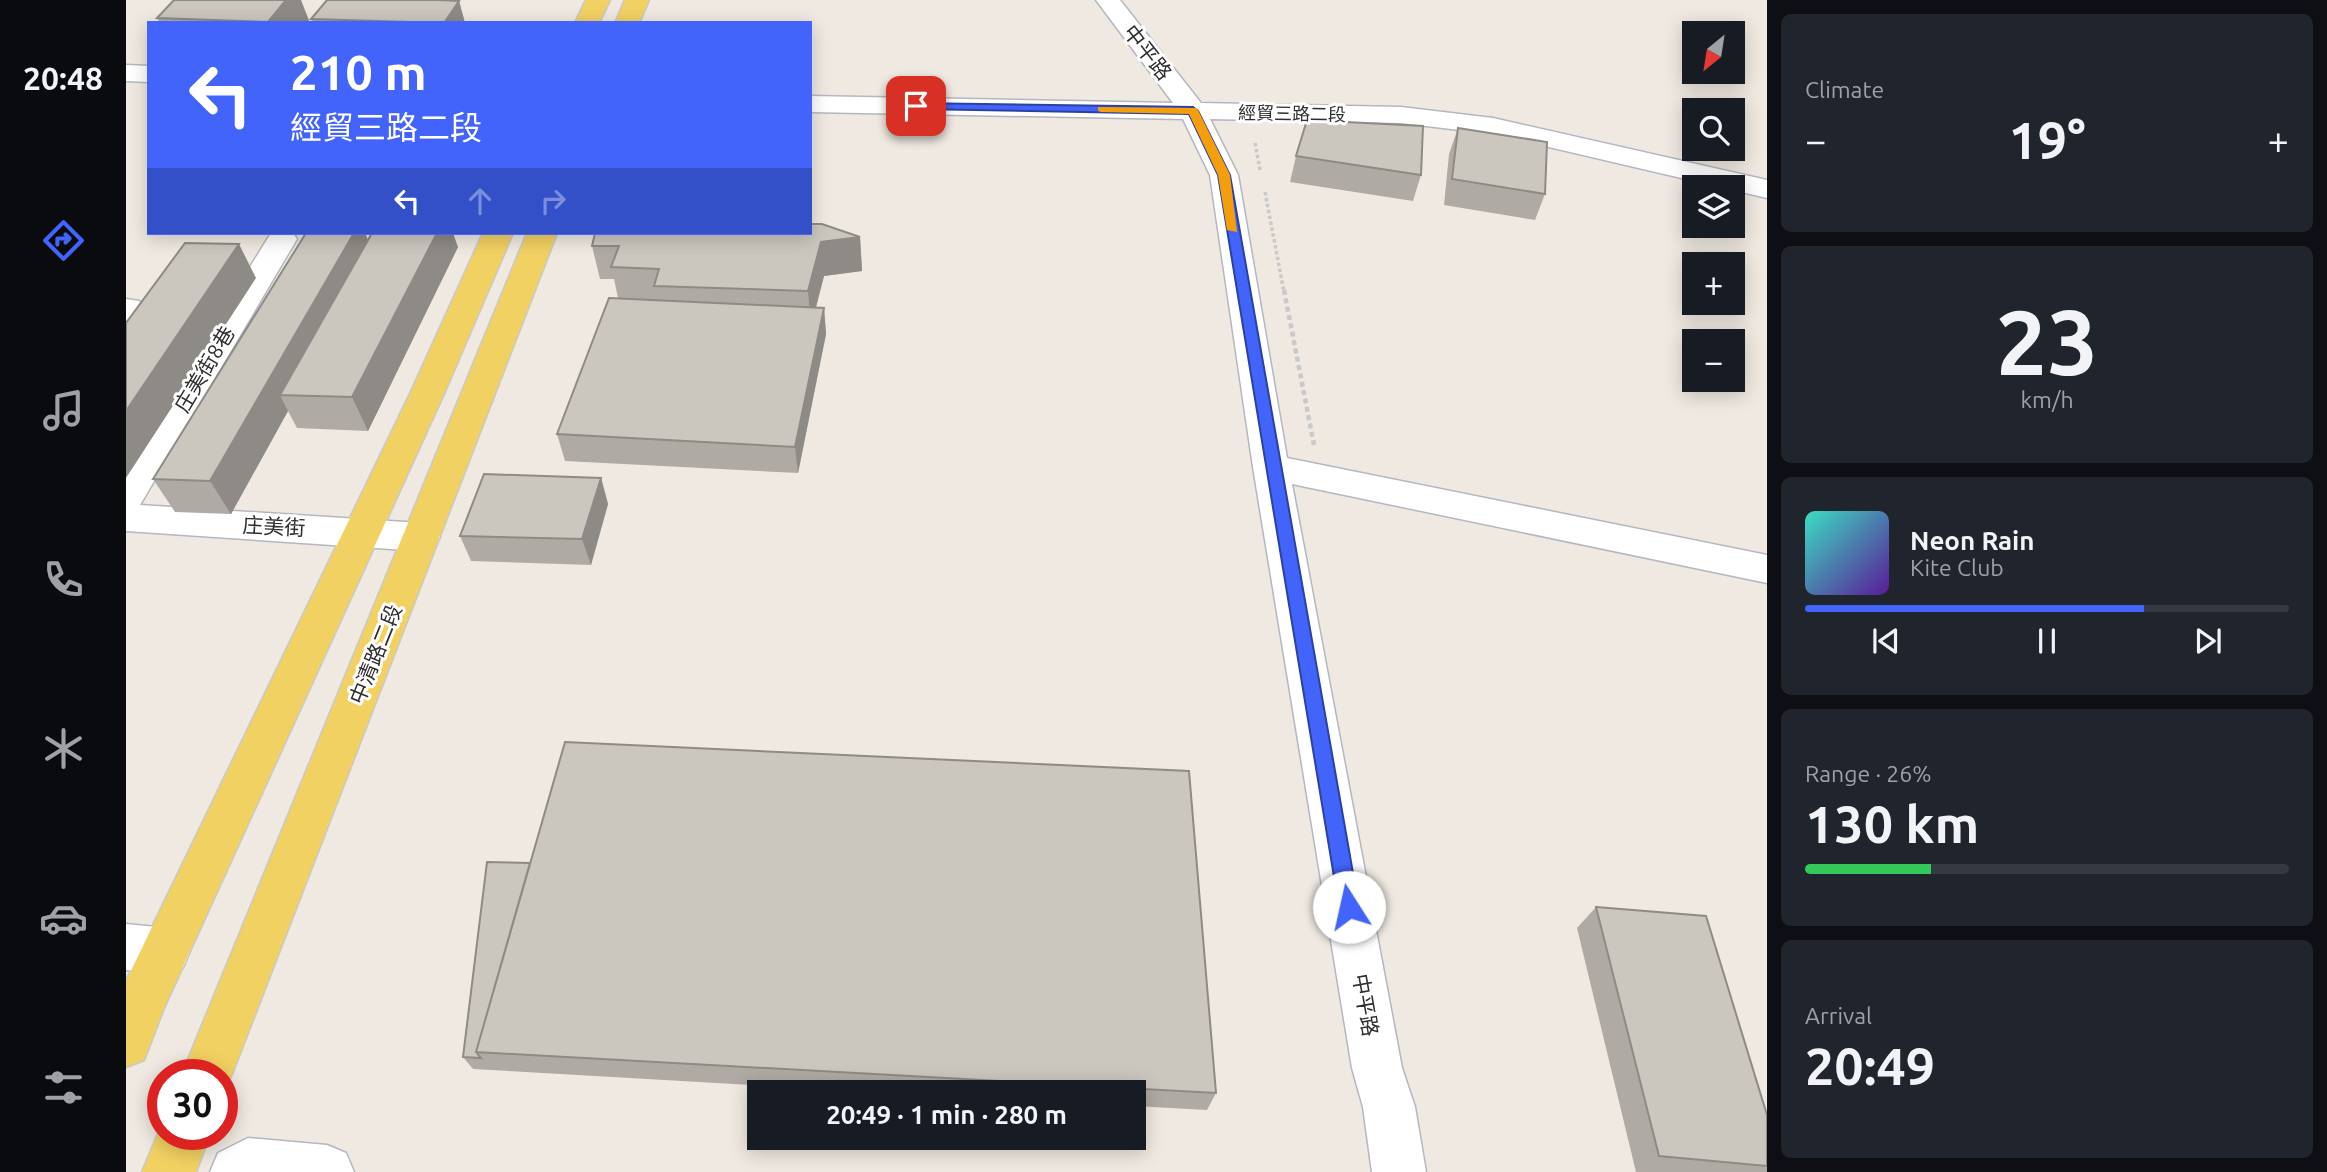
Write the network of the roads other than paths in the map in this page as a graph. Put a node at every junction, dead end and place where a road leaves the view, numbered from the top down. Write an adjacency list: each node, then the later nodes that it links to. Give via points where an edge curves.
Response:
1 (598, 0): 4 (main road)
2 (637, 0): 5 (main road)
3 (1108, 0): 9 (street, 中平路)
4 (588, 21)
5 (628, 21)
6 (126, 73): 7 (street)
7 (147, 74)
8 (812, 104): 9 (street, 經貿三路二段)
9 (1193, 111): 10 (street, 經貿三路二段, via 1401,115 1493,126); 14 (street, 中平路, via 1224,175)
10 (1767, 189)
11 (497, 235): 17 (main road)
12 (541, 235): 18 (main road, 中清路二段)
13 (282, 239): 15 (street, 庄美街8巷)
14 (1271, 467): 19 (street); 27 (street, 中平路)
15 (126, 498)
16 (126, 519): 17 (street, 庄美街)
17 (362, 531): 18 (street, 庄美街); 20 (main road)
18 (421, 537): 22 (main road, 中清路二段)
19 (1767, 569)
20 (146, 949): 21 (main road)
21 (126, 1042)
22 (213, 1059)
23 (178, 1150): 24 (main road)
24 (169, 1172)
25 (237, 1172): 26 (street, via 248,1165)
26 (327, 1172)
27 (1399, 1172)

